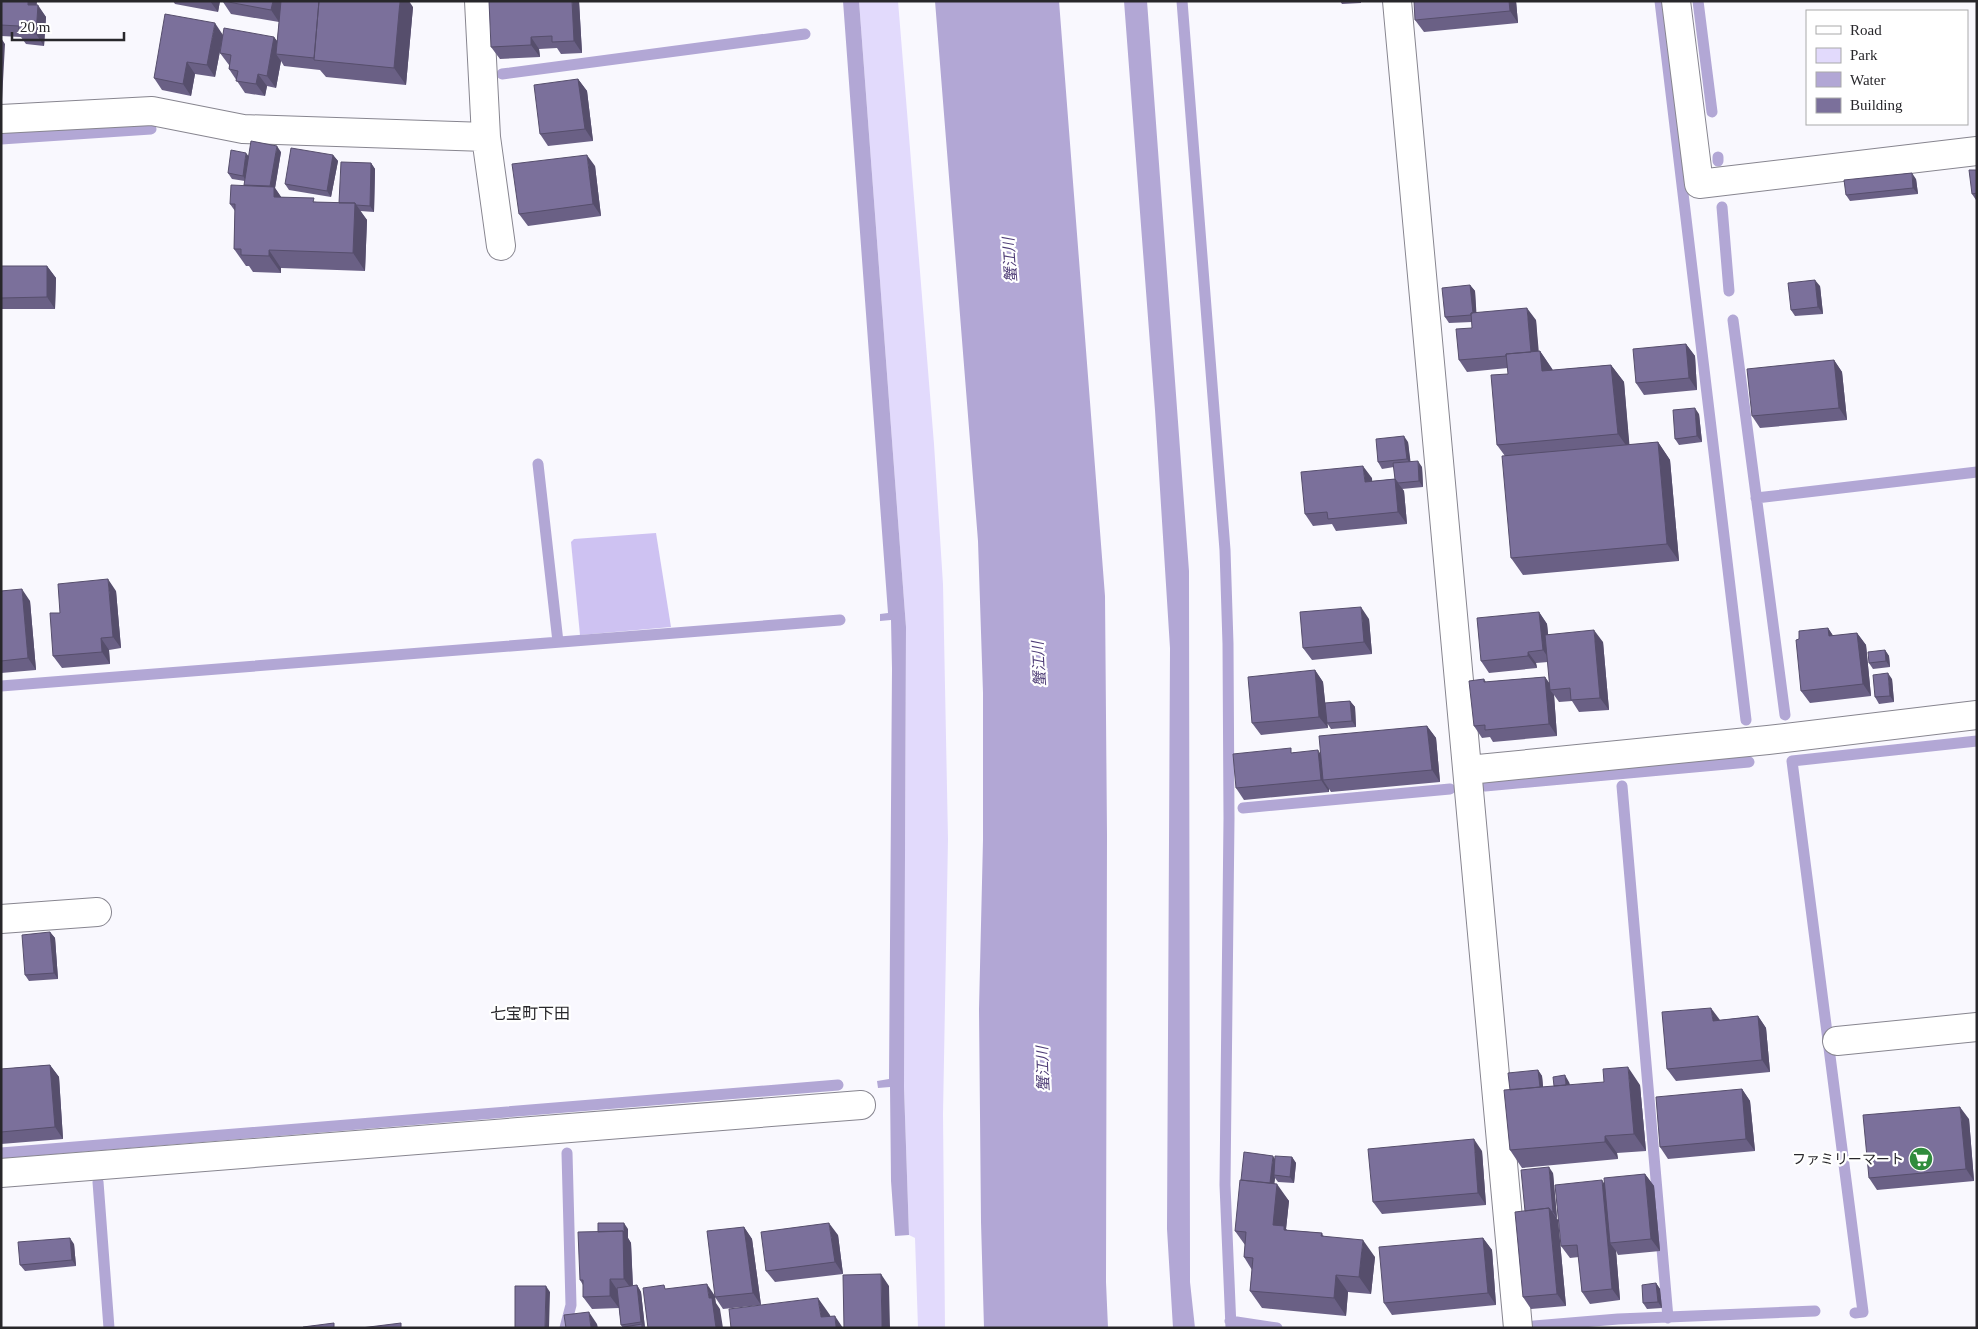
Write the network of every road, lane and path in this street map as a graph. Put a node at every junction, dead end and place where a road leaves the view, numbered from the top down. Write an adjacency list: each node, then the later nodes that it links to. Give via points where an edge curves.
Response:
1 (479, 1): 5 (street)
2 (1397, 1): 9 (street)
3 (1676, 1): 6 (street, via 1699,184)
4 (1, 119): 5 (street, via 152,111 243,128)
5 (486, 137): 7 (street)
6 (1977, 151)
7 (501, 246)
8 (1977, 715): 9 (street)
9 (1468, 770): 16 (street)
10 (96, 912): 11 (street)
11 (1, 919)
12 (1977, 1027): 13 (street)
13 (1838, 1041)
14 (862, 1105): 15 (street)
15 (1, 1173)
16 (1518, 1328)

